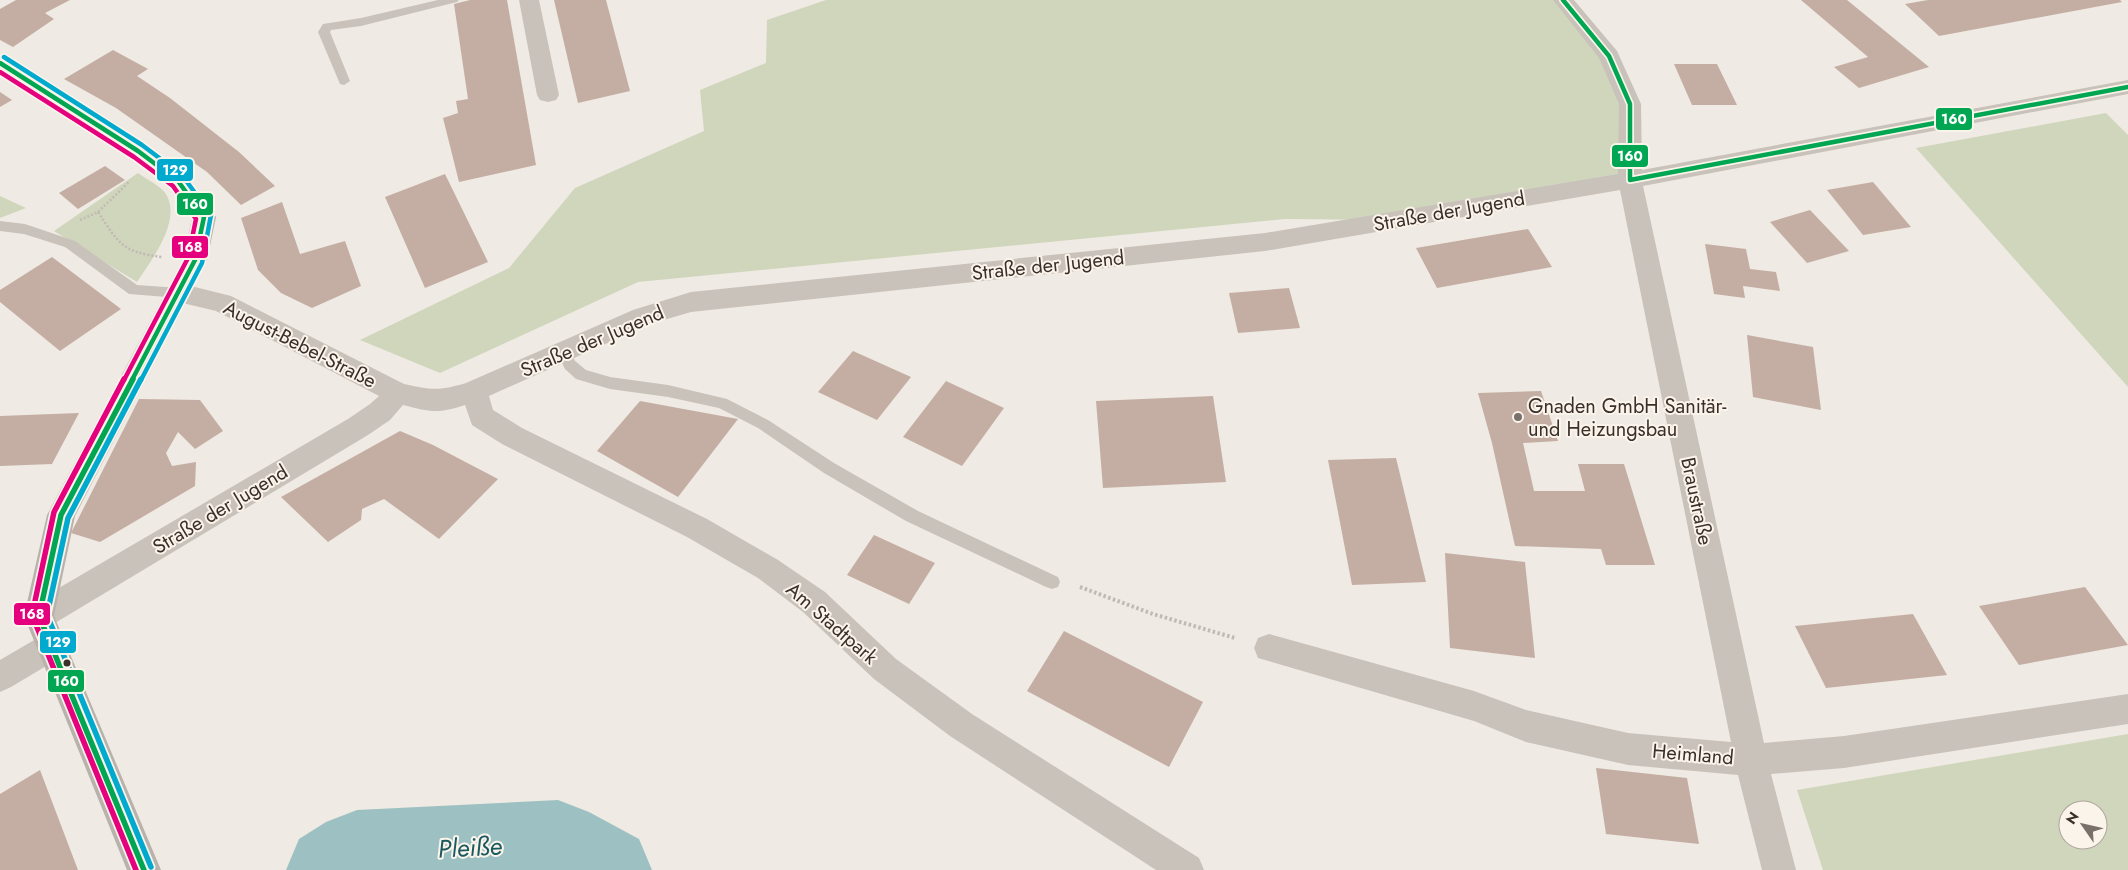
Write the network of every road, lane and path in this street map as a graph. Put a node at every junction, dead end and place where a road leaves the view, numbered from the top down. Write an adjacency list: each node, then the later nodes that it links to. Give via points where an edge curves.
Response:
1 (453, 0): 5 (lane, via 327,27 324,32)
2 (529, 0): 7 (street)
3 (1563, 0): 9 (street, Braustraße, via 1609,56 1630,104)
4 (0, 63): 8 (street)
5 (344, 81)
6 (2128, 87): 9 (street, Straße der Jugend)
7 (548, 95)
8 (150, 160): 10 (path); 13 (street, via 178,182 204,217)
9 (1630, 180): 15 (street, Straße der Jugend, via 1265,242 691,302 642,316); 24 (street, Braustraße)
10 (98, 212): 12 (path); 13 (path, via 120,246 139,255)
11 (0, 226): 12 (lane)
12 (43, 235): 14 (lane, via 70,244 134,290)
13 (194, 260): 14 (street)
14 (180, 293): 17 (street, August-Bebel-Straße, via 222,303); 19 (street, via 60,515)
15 (563, 351): 16 (street, Straße der Jugend); 18 (lane, via 580,375 722,403 763,424 829,468 912,516)
16 (474, 391): 17 (street, Straße der Jugend, via 443,401); 26 (street, Am Stadtpark, via 482,416 512,436 697,528 768,569 814,602 884,669 961,725)
17 (398, 393): 19 (street, Straße der Jugend, via 380,412 358,427)
18 (1052, 582): 21 (path, via 1082,588 1153,614)
19 (40, 616): 20 (street)
20 (52, 646): 22 (street); 25 (street)
21 (1269, 648): 24 (street, Heimland, via 1465,703 1526,726 1628,749)
22 (0, 677)
23 (2128, 709): 24 (street, Heimland, via 1844,752)
24 (1751, 760): 27 (street, Braustraße)
25 (144, 870)
26 (1187, 870)
27 (1779, 870)

